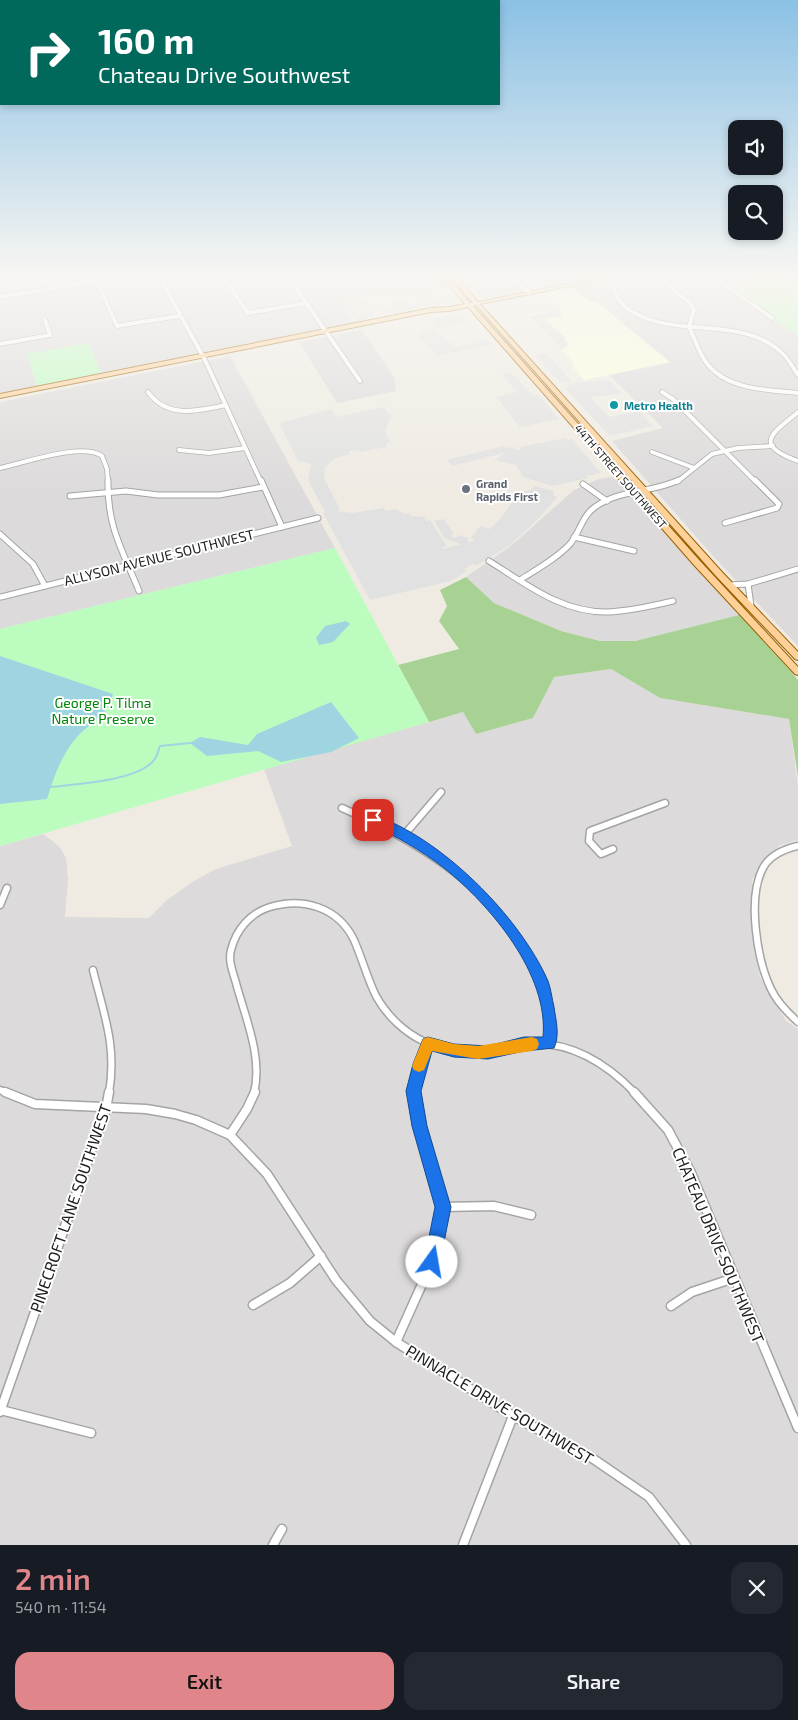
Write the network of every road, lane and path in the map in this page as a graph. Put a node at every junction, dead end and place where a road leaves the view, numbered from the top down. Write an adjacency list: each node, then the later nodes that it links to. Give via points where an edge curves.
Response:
1 (198, 350): 8 (street)
2 (242, 350): 8 (main road)
3 (339, 350): 10 (street)
4 (510, 350): 18 (main road, 44TH STREET SOUTHWEST)
5 (520, 350): 19 (main road, 44TH STREET SOUTHWEST)
6 (701, 350): 13 (street, via 706,361 722,376 756,389)
7 (775, 350): 9 (street)
8 (203, 358): 14 (main road); 15 (main road); 16 (street)
9 (798, 375)
10 (360, 381)
11 (148, 392): 16 (street, via 156,404 174,410 196,411)
12 (662, 392): 23 (street)
13 (798, 393)
14 (0, 396)
15 (0, 400)
16 (226, 406): 21 (street)
17 (798, 412): 20 (street, via 773,432 770,438)
18 (574, 423): 19 (main road); 32 (main road, 44TH STREET SOUTHWEST)
19 (589, 427): 30 (main road, 44TH STREET SOUTHWEST)
20 (772, 446): 23 (street); 25 (street)
21 (245, 448): 22 (street, via 210,453); 29 (street)
22 (179, 450)
23 (726, 451): 27 (street, via 704,458); 36 (street, via 779,504 776,508)
24 (652, 452): 27 (street)
25 (798, 461)
26 (0, 468): 31 (street, via 76,452 96,451 105,458)
27 (694, 468): 30 (street, via 677,482)
28 (583, 484): 34 (street)
29 (263, 487): 31 (street, via 219,494); 37 (street)
30 (645, 490): 32 (street); 46 (main road, 44TH STREET SOUTHWEST)
31 (106, 492): 33 (street); 42 (street, via 108,509)
32 (634, 492): 34 (street); 53 (main road, 44TH STREET SOUTHWEST)
33 (70, 496)
34 (607, 501): 39 (street, via 586,514)
35 (318, 518): 37 (street, ALLYSON AVENUE SOUTHWEST)
36 (725, 523)
37 (282, 527): 42 (street, ALLYSON AVENUE SOUTHWEST)
38 (0, 534): 47 (street, via 33,564)
39 (574, 537): 40 (street); 44 (street, via 556,557)
40 (634, 551)
41 (489, 561): 44 (street)
42 (129, 565): 47 (street, ALLYSON AVENUE SOUTHWEST); 48 (street)
43 (798, 569): 45 (street)
44 (520, 580): 50 (street, via 556,602 589,612 614,612)
45 (748, 584): 46 (street); 51 (street)
46 (730, 585): 51 (main road, 44TH STREET SOUTHWEST)
47 (45, 586): 49 (street, ALLYSON AVENUE SOUTHWEST)
48 (139, 591)
49 (0, 597)
50 (673, 601)
51 (751, 606): 52 (main road, 44TH STREET SOUTHWEST)
52 (798, 657): 53 (street)
53 (788, 661): 54 (main road, 44TH STREET SOUTHWEST)
54 (798, 672)
55 (441, 792): 58 (street)
56 (666, 803): 60 (street, via 590,831 589,841 600,854)
57 (342, 808): 58 (street)
58 (404, 835): 65 (street, via 449,865 476,889 513,933 542,984 551,1028)
59 (798, 846): 64 (street, via 783,850 764,866 755,894 763,966 772,990)
60 (613, 848)
61 (6, 888): 62 (street)
62 (0, 905)
63 (93, 970): 68 (street, PINECROFT LANE SOUTHWEST, via 112,1046 112,1074)
64 (798, 1022)
65 (550, 1043): 66 (street, CHATEAU DRIVE SOUTHWEST, via 524,1044 478,1053); 73 (street, CHATEAU DRIVE SOUTHWEST, via 572,1050 612,1071 672,1136 694,1178)
66 (428, 1044): 69 (street, CHATEAU DRIVE SOUTHWEST, via 412,1036 382,1005 352,938 335,916 305,902 265,908 243,924 232,944 229,958 258,1076 255,1095); 70 (street, via 414,1091 419,1126)
67 (0, 1090): 68 (street, PINNACLE DRIVE SOUTHWEST, via 35,1104)
68 (106, 1109): 69 (street, PINNACLE DRIVE SOUTHWEST, via 146,1109 175,1114); 77 (street, PINECROFT LANE SOUTHWEST)
69 (230, 1136): 72 (street, PINNACLE DRIVE SOUTHWEST, via 267,1174)
70 (443, 1207): 71 (street, via 494,1206); 76 (street, via 432,1262)
71 (531, 1215)
72 (321, 1256): 74 (street, via 290,1284); 76 (street, PINNACLE DRIVE SOUTHWEST, via 336,1280 370,1320)
73 (734, 1278): 75 (street, via 692,1292); 79 (street, CHATEAU DRIVE SOUTHWEST)
74 (253, 1305)
75 (671, 1306)
76 (396, 1342): 78 (street, PINNACLE DRIVE SOUTHWEST)
77 (0, 1411): 80 (street)
78 (514, 1416): 83 (street); 84 (street, PINNACLE DRIVE SOUTHWEST, via 592,1458 649,1497)
79 (798, 1428)
80 (91, 1433)
81 (282, 1529): 82 (street)
82 (273, 1545)
83 (464, 1545)
84 (686, 1545)

